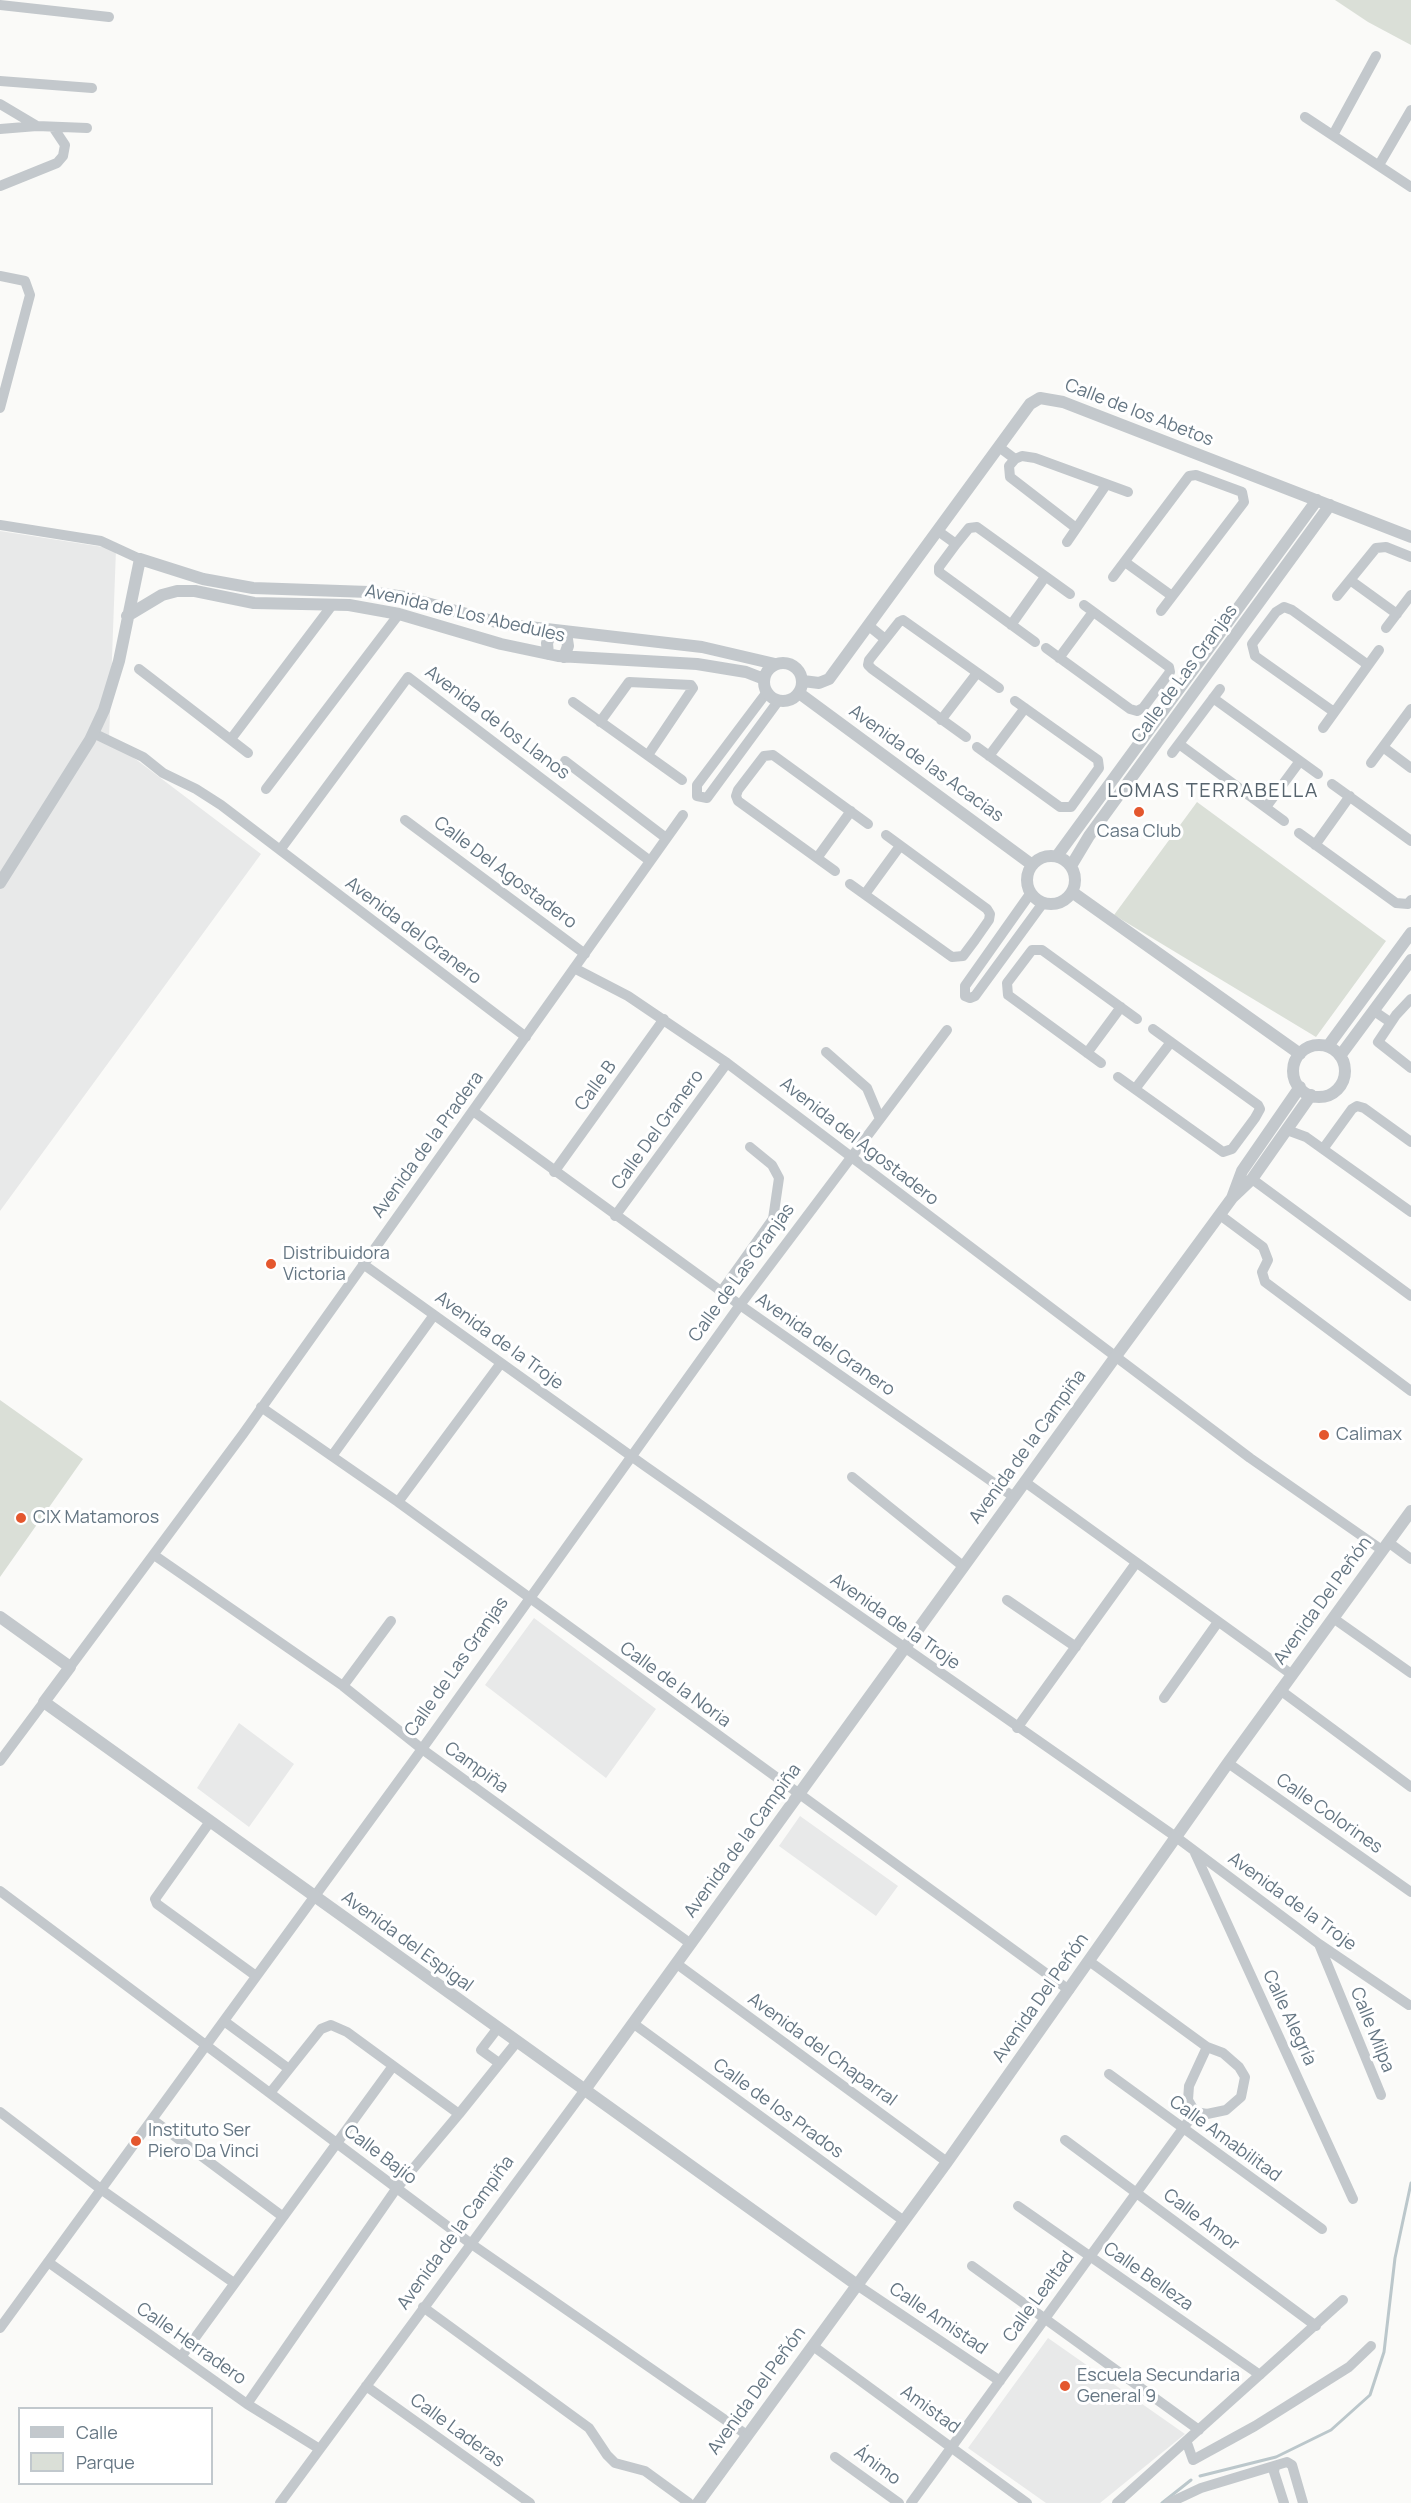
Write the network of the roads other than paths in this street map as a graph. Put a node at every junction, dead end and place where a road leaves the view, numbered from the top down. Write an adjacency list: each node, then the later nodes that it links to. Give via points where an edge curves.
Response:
1 (0, 5): 2 (street)
2 (109, 17)
3 (1376, 56): 13 (street)
4 (0, 81): 5 (street)
5 (92, 88)
6 (0, 104): 9 (street)
7 (1411, 110): 14 (street)
8 (1305, 117): 13 (street)
9 (37, 126): 10 (street); 12 (street)
10 (53, 127): 11 (street); 15 (street, via 65,145 57,163)
11 (87, 128)
12 (0, 129)
13 (1333, 135): 14 (street)
14 (1379, 165): 16 (street)
15 (0, 186)
16 (1411, 187)
17 (0, 276): 18 (street, via 25,281 30,295)
18 (5, 363): 19 (street)
19 (0, 408)
20 (999, 447): 21 (street); 22 (street, Calle de los Abetos, via 1030,404 1046,398); 30 (street, Calle de los Abetos)
21 (1015, 459): 24 (street, via 1035,458); 29 (street, via 1009,466 1010,477)
22 (1228, 466): 23 (street); 26 (street, Calle de los Abetos)
23 (1220, 484): 36 (street, via 1189,476); 43 (street, via 1242,492 1244,502)
24 (1107, 485): 25 (street); 29 (street)
25 (1128, 492)
26 (1317, 500): 27 (street, Calle de los Abetos); 80 (street, Calle de Las Granjas)
27 (1330, 505): 31 (street, Calle de los Abetos); 52 (street, Calle de Las Granjas)
28 (0, 525): 35 (street, via 101,541)
29 (1076, 528): 32 (street)
30 (938, 531): 33 (street); 55 (street, Calle de los Abetos)
31 (1410, 536): 34 (street)
32 (1067, 542)
33 (956, 544): 37 (street, via 968,530 977,527); 54 (street, via 939,572)
34 (1407, 555): 39 (street, via 1386,547 1376,548)
35 (140, 559): 40 (street, Avenida de Los Abedules, via 203,579); 53 (street)
36 (1125, 562): 38 (street); 43 (street)
37 (1045, 577): 41 (street); 54 (street)
38 (1113, 577)
39 (1350, 580): 44 (street); 51 (street)
40 (287, 591): 45 (street); 58 (street, Avenida de Los Abedules, via 353,590 384,594 486,620)
41 (1070, 594)
42 (1411, 595): 51 (street)
43 (1172, 596): 48 (street)
44 (1337, 597)
45 (288, 604): 46 (street, Avenida de Los Abedules); 53 (street, Avenida de Los Abedules, via 177,591 162,595)
46 (333, 604): 50 (street, Avenida de Los Abedules); 89 (street)
47 (1084, 605): 49 (street)
48 (1161, 611)
49 (1093, 612): 66 (street); 77 (street, via 1166,663 1170,672)
50 (399, 614): 64 (street, Avenida de Los Abedules); 105 (street)
51 (1397, 614): 57 (street)
52 (1250, 615): 56 (street); 80 (street, Calle de Las Granjas)
53 (127, 616): 87 (street, via 119,662)
54 (1011, 625): 61 (street)
55 (869, 626): 60 (street); 74 (street, Calle de los Abetos, via 829,679)
56 (1265, 627): 69 (street, via 1276,612 1292,610); 82 (street, via 1252,644 1255,656)
57 (1386, 628)
58 (552, 631): 59 (street, Avenida de Los Abedules); 64 (street)
59 (566, 633): 65 (street, via 568,646); 68 (street, Avenida de Los Abedules, via 702,647)
60 (885, 639): 71 (street, via 905,620); 83 (street, via 869,660 870,667)
61 (1035, 642)
62 (1046, 648): 66 (street)
63 (1379, 650): 69 (street)
64 (548, 654): 65 (street, Avenida de Los Abedules)
65 (564, 657): 67 (street, Avenida de Los Abedules)
66 (1059, 657): 77 (street, via 1130,709 1143,708)
67 (662, 662): 72 (street, Avenida de Los Abedules, via 746,672); 73 (street)
68 (775, 664): 72 (street); 74 (street, via 786,662 796,667)
69 (1368, 665): 82 (street)
70 (139, 669): 89 (street)
71 (977, 673): 75 (street); 83 (street)
72 (764, 678): 76 (street)
73 (660, 681): 84 (street, via 625,683); 93 (street, via 688,683 693,688)
74 (801, 687): 78 (street, via 790,700); 124 (street, Avenida de las Acacias)
75 (999, 688)
76 (768, 692): 78 (street); 97 (street, via 697,784 697,796 707,798)
77 (1155, 692): 80 (street)
78 (779, 700): 97 (street)
79 (573, 702): 84 (street)
80 (1175, 707): 85 (street); 107 (street, Calle de Las Granjas); 125 (street, Calle de Las Granjas)
81 (1411, 709): 91 (street)
82 (1334, 712): 86 (street)
83 (941, 720): 88 (street)
84 (600, 722): 93 (street)
85 (1195, 722): 96 (street, via 1217,694); 108 (street, via 1176,749)
86 (1323, 728)
87 (93, 733): 120 (street, Avenida del Granero, via 196,789); 127 (street)
88 (966, 737)
89 (231, 739): 92 (street)
90 (977, 747): 94 (street)
91 (1383, 747): 98 (street); 99 (street)
92 (248, 753)
93 (648, 755): 102 (street)
94 (989, 756): 104 (street, via 1060,807 1071,807); 104 (street, via 1020,704 1098,760 1099,768)
95 (565, 761): 116 (street)
96 (1300, 761): 101 (street); 108 (street)
97 (733, 763): 100 (street)
98 (1371, 763)
99 (1411, 768)
100 (750, 774): 109 (street, via 764,756 773,755); 122 (street, via 736,794 738,801)
101 (1318, 774)
102 (682, 780)
103 (1332, 784): 106 (street)
104 (1085, 788): 107 (street)
105 (267, 789)
106 (1350, 796): 117 (street); 118 (street)
107 (1100, 798): 121 (street, Calle de Las Granjas)
108 (1266, 807): 112 (street)
109 (851, 811): 113 (street); 122 (street)
110 (683, 815): 116 (street, Avenida de la Pradera)
111 (405, 820): 138 (street, Calle Del Agostadero)
112 (1284, 821)
113 (868, 824)
114 (1299, 833): 118 (street)
115 (886, 835): 119 (street)
116 (666, 838): 123 (street, Avenida de la Pradera)
117 (1411, 841)
118 (1315, 845): 132 (street, via 1396,903 1408,904)
119 (900, 846): 130 (street); 135 (street, via 987,909 989,920)
120 (279, 850): 123 (street, Avenida de los Llanos, via 408,677); 151 (street, Avenida del Granero)
121 (1057, 856): 124 (street, via 1046,856); 125 (street)
122 (817, 858): 126 (street)
123 (650, 861): 138 (street, Avenida de la Pradera)
124 (1032, 864): 131 (street, via 1026,879)
125 (1071, 866): 129 (street, via 1075,879)
126 (835, 872)
127 (0, 883)
128 (850, 884): 130 (street)
129 (1072, 892): 133 (street, via 1059,903); 156 (street)
130 (865, 894): 135 (street, via 952,957 963,956)
131 (1030, 894): 133 (street); 136 (street)
132 (1411, 900)
133 (1043, 903): 139 (street)
134 (1411, 933): 137 (street)
135 (975, 940): 136 (street)
136 (990, 951): 139 (street, via 964,986 968,998 975,996)
137 (1406, 951): 153 (street)
138 (585, 954): 141 (street, Avenida de la Pradera)
139 (1002, 958): 142 (street)
140 (1411, 960): 145 (street)
141 (574, 968): 147 (street, Avenida del Agostadero); 151 (street, Avenida de la Pradera)
142 (1017, 970): 144 (street, via 1032,950 1042,950); 155 (street, via 1007,983 1008,994)
143 (1411, 999): 146 (street)
144 (1121, 1007): 148 (street); 155 (street)
145 (1376, 1007): 146 (street); 157 (street)
146 (1393, 1018): 160 (street, via 1378,1042)
147 (664, 1019): 158 (street, Avenida del Agostadero); 174 (street, Calle B)
148 (1137, 1019)
149 (1153, 1029): 152 (street)
150 (947, 1030): 166 (street, Calle de Las Granjas)
151 (526, 1037): 165 (street, Avenida de la Pradera)
152 (1171, 1042): 163 (street); 168 (street, via 1258,1105)
153 (1328, 1046): 156 (street, via 1313,1046); 157 (street)
154 (826, 1052): 166 (street, via 867,1088)
155 (1087, 1053): 159 (street)
156 (1300, 1054): 162 (street, via 1294,1070)
157 (1340, 1056): 164 (street, via 1345,1074 1340,1086 1324,1096)
158 (728, 1063): 172 (street, Avenida del Agostadero); 179 (street, Calle Del Granero)
159 (1101, 1063)
160 (1411, 1068)
161 (1118, 1077): 163 (street)
162 (1300, 1087): 164 (street); 168 (street, Avenida de la Campiña)
163 (1135, 1089): 168 (street, via 1223,1152)
164 (1311, 1095): 167 (street, Avenida de la Campiña)
165 (473, 1112): 174 (street, Avenida del Granero); 180 (street, Avenida de la Pradera)
166 (880, 1119): 172 (street, Calle de Las Granjas)
167 (1290, 1125): 168 (street, Avenida de la Campiña); 171 (street)
168 (1261, 1130): 173 (street, Avenida de la Campiña)
169 (1411, 1142): 171 (street, via 1358,1106 1352,1108)
170 (750, 1147): 181 (street, via 772,1165 779,1178 773,1219)
171 (1323, 1149): 177 (street)
172 (850, 1157): 183 (street, Calle de Las Granjas); 185 (street, Avenida del Agostadero)
173 (1257, 1160): 175 (street, Avenida de la Campiña); 176 (street, Avenida de la Campiña, via 1239,1177)
174 (554, 1172): 179 (street, Avenida del Granero)
175 (1252, 1179): 176 (street, Avenida de la Campiña); 182 (street)
176 (1232, 1198): 178 (street, Avenida de la Campiña)
177 (1411, 1212)
178 (1220, 1215): 185 (street, Avenida de la Campiña); 187 (street, via 1263,1246 1268,1260 1262,1272 1264,1282)
179 (615, 1216): 181 (street, Avenida del Granero)
180 (363, 1264): 184 (street, Avenida de la Troje); 188 (street, Avenida de la Pradera)
181 (721, 1292): 183 (street, Avenida del Granero)
182 (1411, 1296)
183 (740, 1305): 190 (street, Calle de Las Granjas); 193 (street, Avenida del Granero)
184 (434, 1315): 186 (street, Avenida de la Troje); 189 (street)
185 (1116, 1356): 192 (street, Avenida de la Campiña); 196 (street, via 1250,1458)
186 (501, 1363): 190 (street, Avenida de la Troje); 194 (street)
187 (1411, 1391)
188 (261, 1407): 189 (street, Calle de la Noria); 197 (street, Avenida de la Pradera)
189 (332, 1456): 194 (street, Calle de la Noria)
190 (631, 1457): 201 (street, Calle de Las Granjas); 208 (street, Avenida de la Troje)
191 (852, 1477): 200 (street)
192 (1025, 1482): 193 (street, Avenida de la Campiña); 199 (street)
193 (1014, 1497): 200 (street, Avenida de la Campiña)
194 (398, 1502): 201 (street, Calle de la Noria)
195 (1411, 1511): 196 (street, Avenida Del Peñón)
196 (1385, 1546): 198 (street); 204 (street, Avenida Del Peñón)
197 (154, 1555): 209 (street, Avenida de la Pradera); 212 (street, Campiña)
198 (1411, 1559)
199 (1136, 1563): 206 (street); 207 (street)
200 (964, 1567): 208 (street, Avenida de la Campiña)
201 (528, 1598): 217 (street, Calle de Las Granjas); 221 (street, Calle de la Noria)
202 (1007, 1600): 207 (street)
203 (0, 1617): 209 (street)
204 (1333, 1618): 210 (street); 211 (street, Avenida Del Peñón)
205 (391, 1621): 212 (street)
206 (1218, 1622): 211 (street); 214 (street)
207 (1076, 1647): 216 (street)
208 (906, 1649): 216 (street, Avenida de la Troje); 221 (street, Avenida de la Campiña)
209 (70, 1667): 215 (street)
210 (1411, 1673)
211 (1291, 1674): 213 (street, Avenida Del Peñón)
212 (343, 1686): 217 (street, Campiña)
213 (1280, 1690): 219 (street, Avenida Del Peñón); 220 (street)
214 (1164, 1698)
215 (44, 1702): 218 (street); 222 (street, Avenida del Espigal)
216 (1017, 1728): 223 (street, Avenida de la Troje)
217 (422, 1749): 227 (street, Calle de Las Granjas); 228 (street, Campiña)
218 (0, 1761)
219 (1228, 1763): 223 (street, Avenida Del Peñón); 226 (street, Calle Colorines)
220 (1411, 1787)
221 (799, 1796): 228 (street, Avenida de la Campiña); 233 (street, Calle de la Noria)
222 (209, 1823): 227 (street, Avenida del Espigal); 232 (street, via 155,1899)
223 (1176, 1837): 224 (street, Avenida de la Troje); 230 (street, Avenida Del Peñón)
224 (1194, 1850): 229 (street, Avenida de la Troje); 259 (street, Calle Alegría)
225 (0, 1891): 239 (street, Calle Bajío)
226 (1411, 1892)
227 (312, 1897): 232 (street, Calle de Las Granjas); 237 (street, Avenida del Espigal)
228 (691, 1944): 231 (street, Avenida de la Campiña)
229 (1319, 1944): 234 (street, Avenida de la Troje); 247 (street, Calle Milpa)
230 (1089, 1961): 233 (street, Avenida Del Peñón); 240 (street)
231 (677, 1964): 236 (street, Avenida de la Campiña); 255 (street, Avenida del Chaparral)
232 (256, 1976): 235 (street, Calle de Las Granjas)
233 (1069, 1990): 255 (street, Avenida Del Peñón)
234 (1409, 2006)
235 (224, 2021): 239 (street, Calle de Las Granjas); 243 (street)
236 (634, 2024): 245 (street, Avenida de la Campiña); 262 (street, Calle de los Prados)
237 (497, 2029): 238 (street, Avenida del Espigal); 241 (street, via 481,2050)
238 (516, 2043): 241 (street); 245 (street, Avenida del Espigal)
239 (207, 2045): 246 (street, Calle Bajío); 251 (street, Calle de Las Granjas)
240 (1207, 2047): 249 (street, via 1189,2086 1188,2100); 249 (street, via 1231,2059 1245,2078 1244,2087 1241,2097 1226,2110)
241 (499, 2063): 250 (street)
242 (393, 2066): 243 (street, via 348,2032 331,2025 321,2029); 250 (street); 254 (street)
243 (289, 2069): 246 (street)
244 (1109, 2074): 252 (street, Calle Amabilitad)
245 (584, 2091): 264 (street, Avenida de la Campiña); 269 (street, Avenida del Espigal)
246 (270, 2093): 254 (street, Calle Bajío)
247 (1381, 2095)
248 (0, 2112): 257 (street)
249 (1195, 2112): 252 (street, Calle Lealtad)
250 (459, 2114): 256 (street)
251 (153, 2120): 257 (street, Calle de Las Granjas); 261 (street)
252 (1183, 2130): 258 (street, Calle Lealtad); 263 (street, Calle Amabilitad)
253 (1065, 2140): 258 (street, Calle Amor)
254 (336, 2143): 256 (street, Calle Bajío); 261 (street)
255 (947, 2162): 262 (street, Avenida Del Peñón)
256 (396, 2189): 264 (street, Calle Bajío); 281 (street)
257 (102, 2190): 266 (street, Calle de Las Granjas); 268 (street)
258 (1137, 2193): 265 (street, Calle Lealtad); 273 (street, Calle Amor)
259 (1353, 2199)
260 (1018, 2206): 265 (street, Calle Belleza)
261 (282, 2216): 268 (street)
262 (904, 2221): 269 (street, Avenida Del Peñón)
263 (1322, 2229)
264 (470, 2243): 271 (street, Avenida de la Campiña); 283 (street, Calle Bajío)
265 (1089, 2256): 272 (street, Calle Lealtad); 278 (street, Calle Belleza)
266 (48, 2262): 274 (street, Calle de Las Granjas); 277 (street, Calle Herradero)
267 (972, 2266): 272 (street)
268 (234, 2283): 277 (street)
269 (857, 2285): 275 (street, Avenida Del Peñón); 279 (street, Calle Amistad)
270 (1343, 2300): 273 (street)
271 (423, 2307): 280 (street, Avenida de la Campiña); 291 (street, via 589,2428 615,2463 645,2471)
272 (1044, 2319): 279 (street, Calle Lealtad); 282 (street)
273 (1316, 2326): 278 (street)
274 (0, 2328)
275 (813, 2346): 283 (street, Avenida Del Peñón); 285 (street, Amistad)
276 (1371, 2346): 284 (street, via 1349,2367 1193,2460)
277 (181, 2357): 281 (street, Calle Herradero)
278 (1260, 2375): 282 (street)
279 (1000, 2381): 285 (street, Calle Lealtad)
280 (366, 2386): 286 (street, Avenida de la Campiña); 290 (street, Calle Laderas)
281 (247, 2404): 286 (street, Calle Herradero)
282 (1199, 2430): 284 (street)
283 (747, 2435): 292 (street, Avenida Del Peñón)
284 (1187, 2443): 296 (street)
285 (952, 2447): 294 (street, Calle Lealtad); 295 (street, Amistad)
286 (318, 2448): 289 (street, Avenida de la Campiña)
287 (835, 2457): 293 (street, Ánimo)
288 (1278, 2464): 297 (street, via 1201,2488); 298 (street, via 1274,2472); 299 (street, via 1292,2465)
289 (280, 2503)
290 (530, 2503)
291 (689, 2503)
292 (698, 2503)
293 (899, 2503)
294 (911, 2503)
295 (1027, 2503)
296 (1117, 2503)
297 (1169, 2503)
298 (1284, 2503)
299 (1303, 2503)

